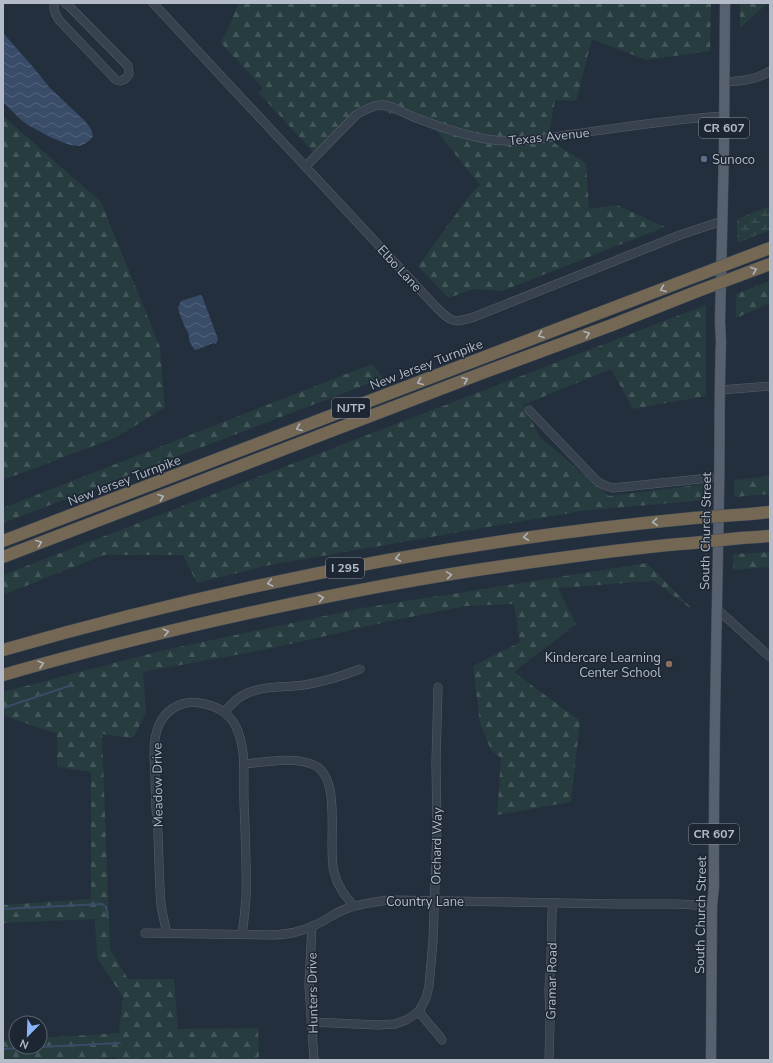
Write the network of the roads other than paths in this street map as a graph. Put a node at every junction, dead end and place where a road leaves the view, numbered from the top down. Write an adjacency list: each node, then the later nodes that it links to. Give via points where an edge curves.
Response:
1 (55, 3): 2 (street, via 54,12 59,20 116,80 125,79 129,74 128,66)
2 (65, 3)
3 (153, 3): 8 (street, Elbo Lane)
4 (725, 3): 6 (main road, South Church Street / CR 607)
5 (770, 71): 6 (street, via 759,77)
6 (724, 82): 7 (main road, South Church Street / CR 607)
7 (724, 116): 8 (street, Texas Avenue, via 540,139 504,141 468,135 380,105 357,114); 9 (main road, South Church Street / CR 607)
8 (306, 166): 9 (street, Elbo Lane, via 437,308 455,321 474,317 680,235)
9 (722, 221): 13 (main road, South Church Street / CR 607)
10 (770, 248): 18 (highway, New Jersey Turnpike / NJTP, one-way to 18, bridge)
11 (770, 264): 19 (highway, NJTP, one-way to 11, bridge)
12 (770, 386): 13 (street)
13 (720, 390): 15 (main road, South Church Street / CR 607)
14 (529, 410): 15 (street, via 598,482 606,486 613,488)
15 (720, 477): 20 (main road, South Church Street / CR 607)
16 (770, 512): 21 (highway, I 295, one-way to 21, bridge, via 516,538 346,568 179,603)
17 (770, 536): 24 (highway, I 295, one-way to 17, bridge, via 112,645 246,613 434,577 602,553)
18 (3, 541)
19 (3, 557)
20 (717, 609): 22 (street); 31 (main road, South Church Street / CR 607)
21 (3, 650)
22 (770, 657)
23 (360, 669): 26 (street, via 309,684 249,692)
24 (3, 675)
25 (438, 687): 28 (street, Orchard Way)
26 (224, 712): 27 (street, Meadow Drive, via 238,732); 34 (street, Meadow Drive, via 204,703 184,704 166,714 156,735 155,802 161,905)
27 (244, 764): 30 (street, via 298,761 315,765 323,772 328,782 331,800 334,872 341,890); 35 (street, Meadow Drive, via 246,872)
28 (435, 901): 29 (street, Country Lane); 30 (street, Country Lane, via 388,900); 36 (street, Orchard Way, via 429,986)
29 (553, 903): 31 (street, Country Lane); 40 (street, Gramar Road)
30 (354, 906): 32 (street, Country Lane)
31 (712, 906): 41 (main road, South Church Street / CR 607)
32 (312, 926): 35 (street, Country Lane, via 290,934); 37 (street, Hunters Drive, via 309,985)
33 (145, 933): 34 (street, Country Lane)
34 (167, 933): 35 (street, Country Lane)
35 (242, 934)
36 (419, 1011): 37 (street, via 406,1020 390,1025); 38 (street)
37 (311, 1022): 39 (street, Hunters Drive)
38 (442, 1040)
39 (314, 1060)
40 (549, 1060)
41 (711, 1060)

